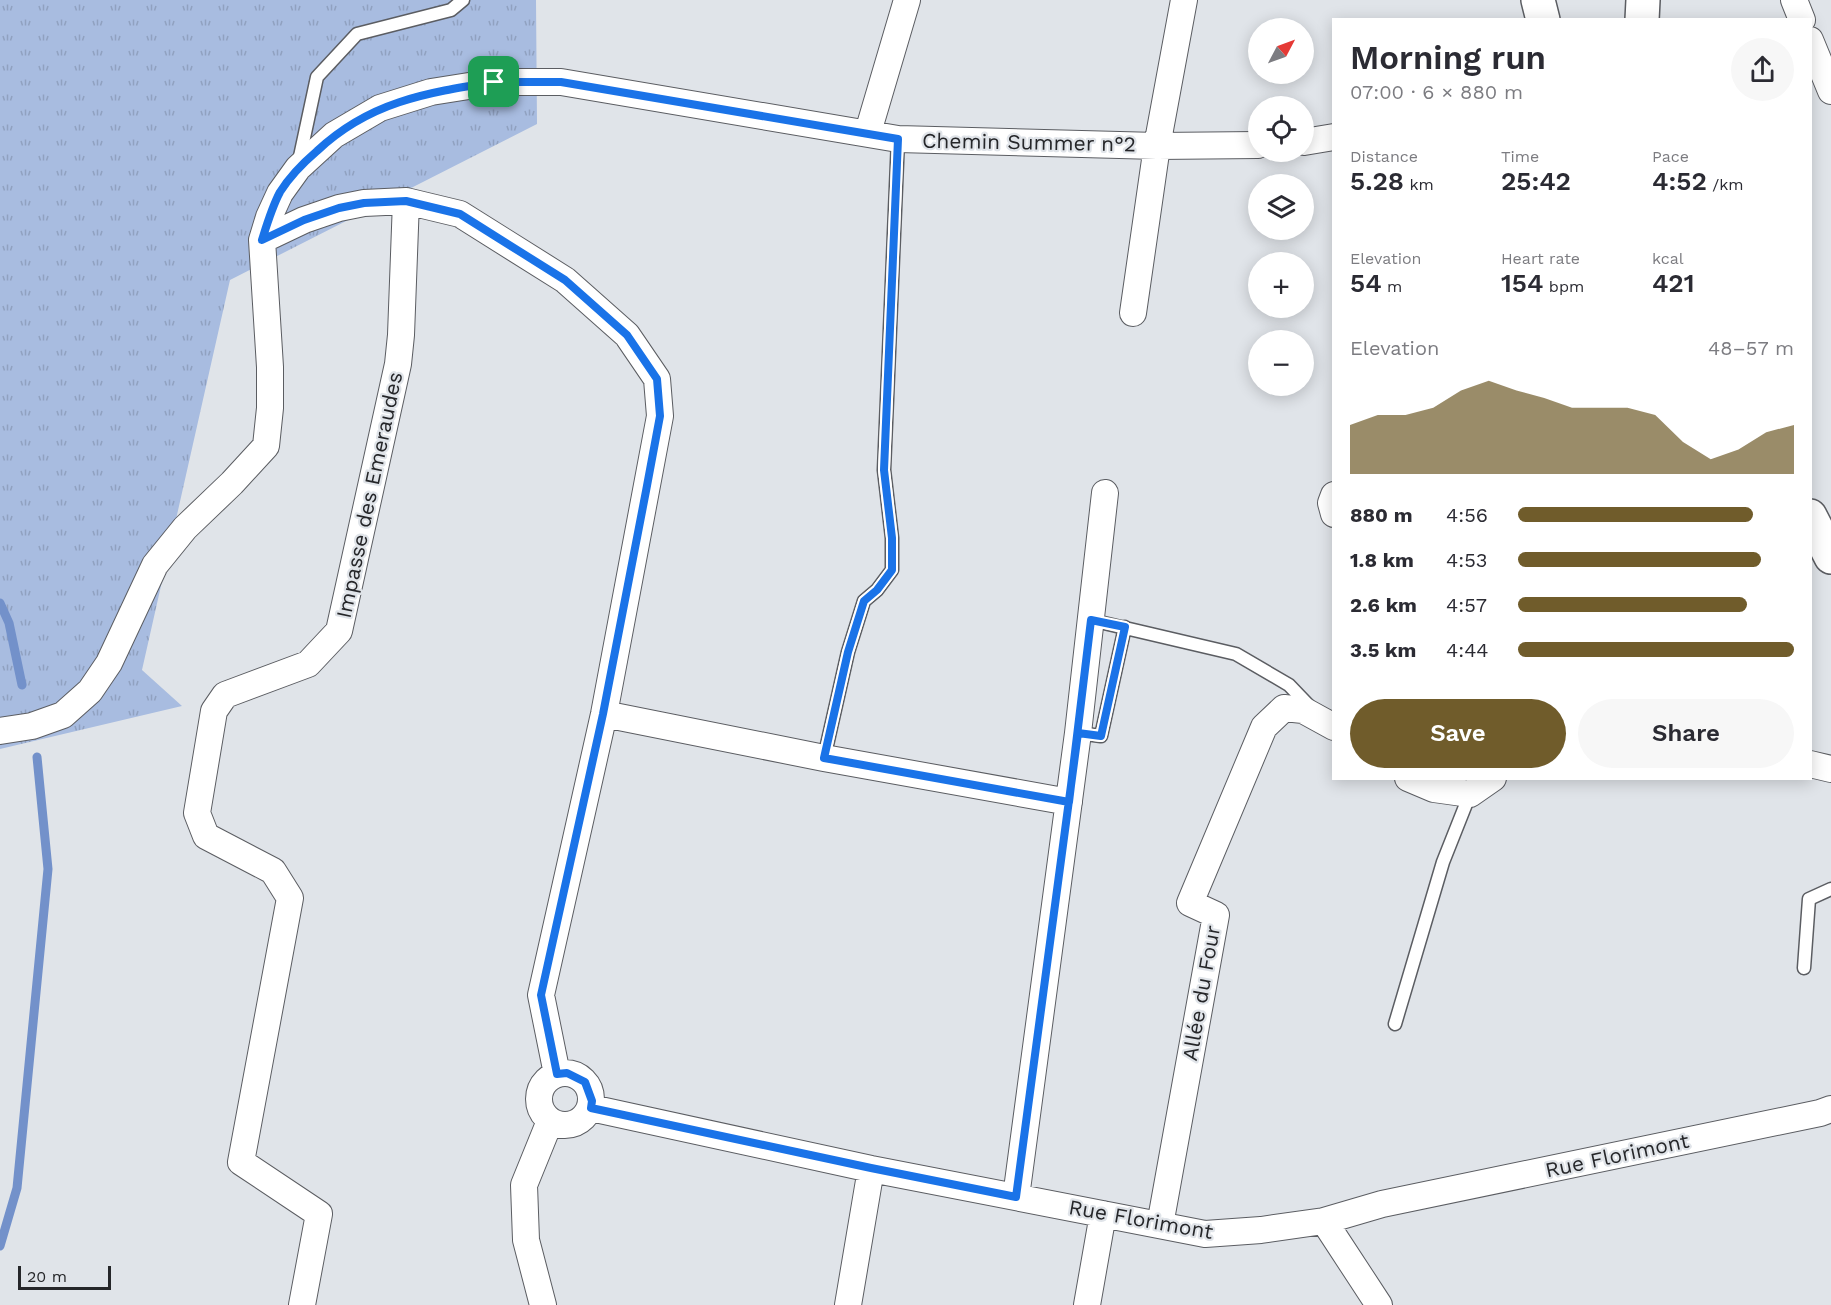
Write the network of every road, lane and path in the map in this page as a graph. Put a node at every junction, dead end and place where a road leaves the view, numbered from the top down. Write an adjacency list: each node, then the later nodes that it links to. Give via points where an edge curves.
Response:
1 (463, 0): 7 (lane)
2 (907, 0): 13 (street)
3 (1184, 0): 18 (street)
4 (1538, 0): 8 (main road)
5 (1643, 0): 9 (main road)
6 (1794, 0): 10 (street)
7 (451, 5): 19 (lane, via 357,34 317,76)
8 (1542, 18)
9 (1642, 18)
10 (1801, 18)
11 (1812, 45): 12 (street)
12 (1831, 91)
13 (868, 132): 15 (street, Chemin Summer n°2); 19 (street, Chemin Summer n°2, via 561,82 494,82 431,92 380,108 334,135)
14 (1332, 137): 16 (street)
15 (898, 139): 18 (street, Chemin Summer n°2); 32 (lane, via 884,470 892,570 864,601)
16 (1314, 140)
17 (1248, 145): 18 (street, Chemin Summer n°2)
18 (1157, 146): 22 (street)
19 (298, 168): 21 (street, Chemin Summer n°2, via 280,193)
20 (406, 201): 21 (street, via 339,208); 28 (street, via 460,214 565,280 627,335 657,379 660,416); 51 (street, Impasse des Emeraudes, via 398,364 339,631 308,664 225,695 214,711 197,813 206,836 273,871 290,898 240,1162 319,1214)
21 (262, 240): 30 (street, Chemin Summer n°2, via 270,367 266,446 185,528 155,565 109,663 90,691 63,715 32,726)
22 (1133, 313)
23 (1105, 493): 26 (street)
24 (1812, 520): 25 (main road)
25 (1831, 557)
26 (1091, 620): 27 (lane); 31 (street)
27 (1125, 627): 29 (lane, via 1236,654 1289,685); 31 (lane, via 1101,736)
28 (603, 714): 32 (street); 42 (street, via 541,995)
29 (1327, 723): 50 (street, Allée du Four, via 1303,710 1284,708 1264,727 1190,903 1216,915)
30 (0, 731)
31 (1078, 733): 38 (street)
32 (824, 758): 38 (street)
33 (1812, 764): 34 (street)
34 (1831, 769)
35 (1413, 780): 37 (street, via 1434,789)
36 (1490, 780): 37 (street)
37 (1470, 794): 41 (lane, via 1443,862)
38 (1069, 802): 47 (street)
39 (1831, 889): 40 (lane, via 1809,898)
40 (1804, 968)
41 (1395, 1024)
42 (557, 1074): 43 (street, via 567,1073 585,1082); 45 (street, via 547,1079 538,1098 544,1117)
43 (591, 1108): 45 (street, via 583,1120 563,1126); 46 (street, Rue Florimont)
44 (1831, 1109): 49 (street, Rue Florimont, via 1382,1204)
45 (550, 1122): 52 (street, via 524,1185 526,1240)
46 (871, 1168): 47 (street, Rue Florimont); 53 (street)
47 (1016, 1197): 48 (street, Rue Florimont)
48 (1103, 1214): 50 (street, Rue Florimont); 54 (street)
49 (1324, 1221): 50 (street, Rue Florimont, via 1205,1234); 55 (street)
50 (1160, 1225)
51 (302, 1305)
52 (543, 1305)
53 (848, 1305)
54 (1087, 1305)
55 (1380, 1305)

